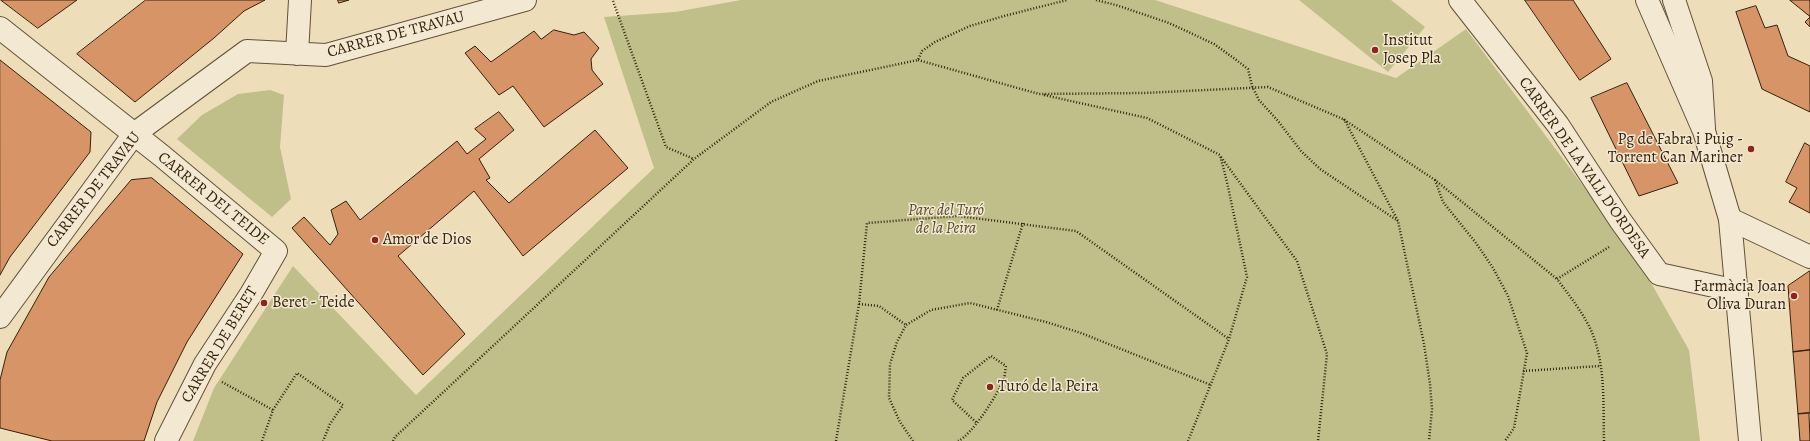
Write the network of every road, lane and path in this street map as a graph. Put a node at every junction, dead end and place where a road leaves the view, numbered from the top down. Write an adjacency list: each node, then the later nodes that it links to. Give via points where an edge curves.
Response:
1 (300, 0): 10 (street)
2 (525, 0): 10 (street, CARRER DE TRAVAU, via 326,55)
3 (1067, 0): 11 (path, via 970,26 935,42 922,51)
4 (1096, 0): 12 (path, via 1169,23 1214,44 1248,69)
5 (1460, 0): 27 (street, CARRER DE LA VALL D'ORDESA, via 1558,125 1659,274)
6 (1647, 0): 15 (street)
7 (1674, 0): 15 (street, via 1700,82)
8 (613, 1): 18 (path, via 666,147)
9 (0, 28): 16 (street, CARRER DEL TEIDE)
10 (297, 54): 16 (street, CARRER DE TRAVAU, via 247,52)
11 (918, 60): 13 (path); 18 (path, via 818,81 771,102)
12 (1252, 86): 13 (path, via 1144,93); 14 (path, via 1268,87); 21 (path, via 1259,100 1301,151 1320,169)
13 (1040, 94): 17 (path, via 1147,118)
14 (1343, 119): 19 (path); 21 (path)
15 (1704, 131): 20 (street)
16 (134, 134): 24 (street, CARRER DEL TEIDE); 30 (street, CARRER DE TRAVAU)
17 (1220, 155): 32 (path, via 1247,277); 47 (path, via 1297,261 1326,354)
18 (694, 159): 42 (path)
19 (1435, 180): 26 (path); 34 (path, via 1443,202 1476,243 1508,296 1527,353)
20 (1730, 219): 25 (street); 27 (street)
21 (1398, 221): 48 (path, via 1428,370 1432,409)
22 (1023, 223): 28 (path, via 958,216 868,223); 29 (path); 32 (path, via 1076,231)
23 (1613, 245): 26 (path)
24 (276, 251): 39 (street, CARRER DE BERET, via 205,364)
25 (1810, 257)
26 (1557, 279): 33 (path, via 1579,308 1590,329 1598,350)
27 (1737, 291): 51 (street)
28 (859, 304): 31 (path, via 879,306); 43 (path)
29 (997, 310): 31 (path, via 970,303 931,310); 36 (path, via 1081,332)
30 (0, 317)
31 (906, 325): 44 (path, via 890,364 889,398 900,422)
32 (1230, 339): 36 (path)
33 (1600, 366): 34 (path); 50 (path, via 1603,382)
34 (1524, 371): 49 (path, via 1514,428)
35 (218, 380): 37 (path)
36 (1211, 385): 46 (path)
37 (273, 410): 40 (path); 41 (path, via 297,373 343,405 330,424)
38 (977, 423): 38 (path, via 952,400 963,378 991,356 1006,366 1003,381); 45 (path, via 967,436)
39 (166, 441)
40 (262, 441)
41 (323, 441)
42 (393, 441)
43 (836, 441)
44 (913, 441)
45 (958, 441)
46 (1188, 441)
47 (1318, 441)
48 (1429, 441)
49 (1505, 441)
50 (1604, 441)
51 (1750, 441)

